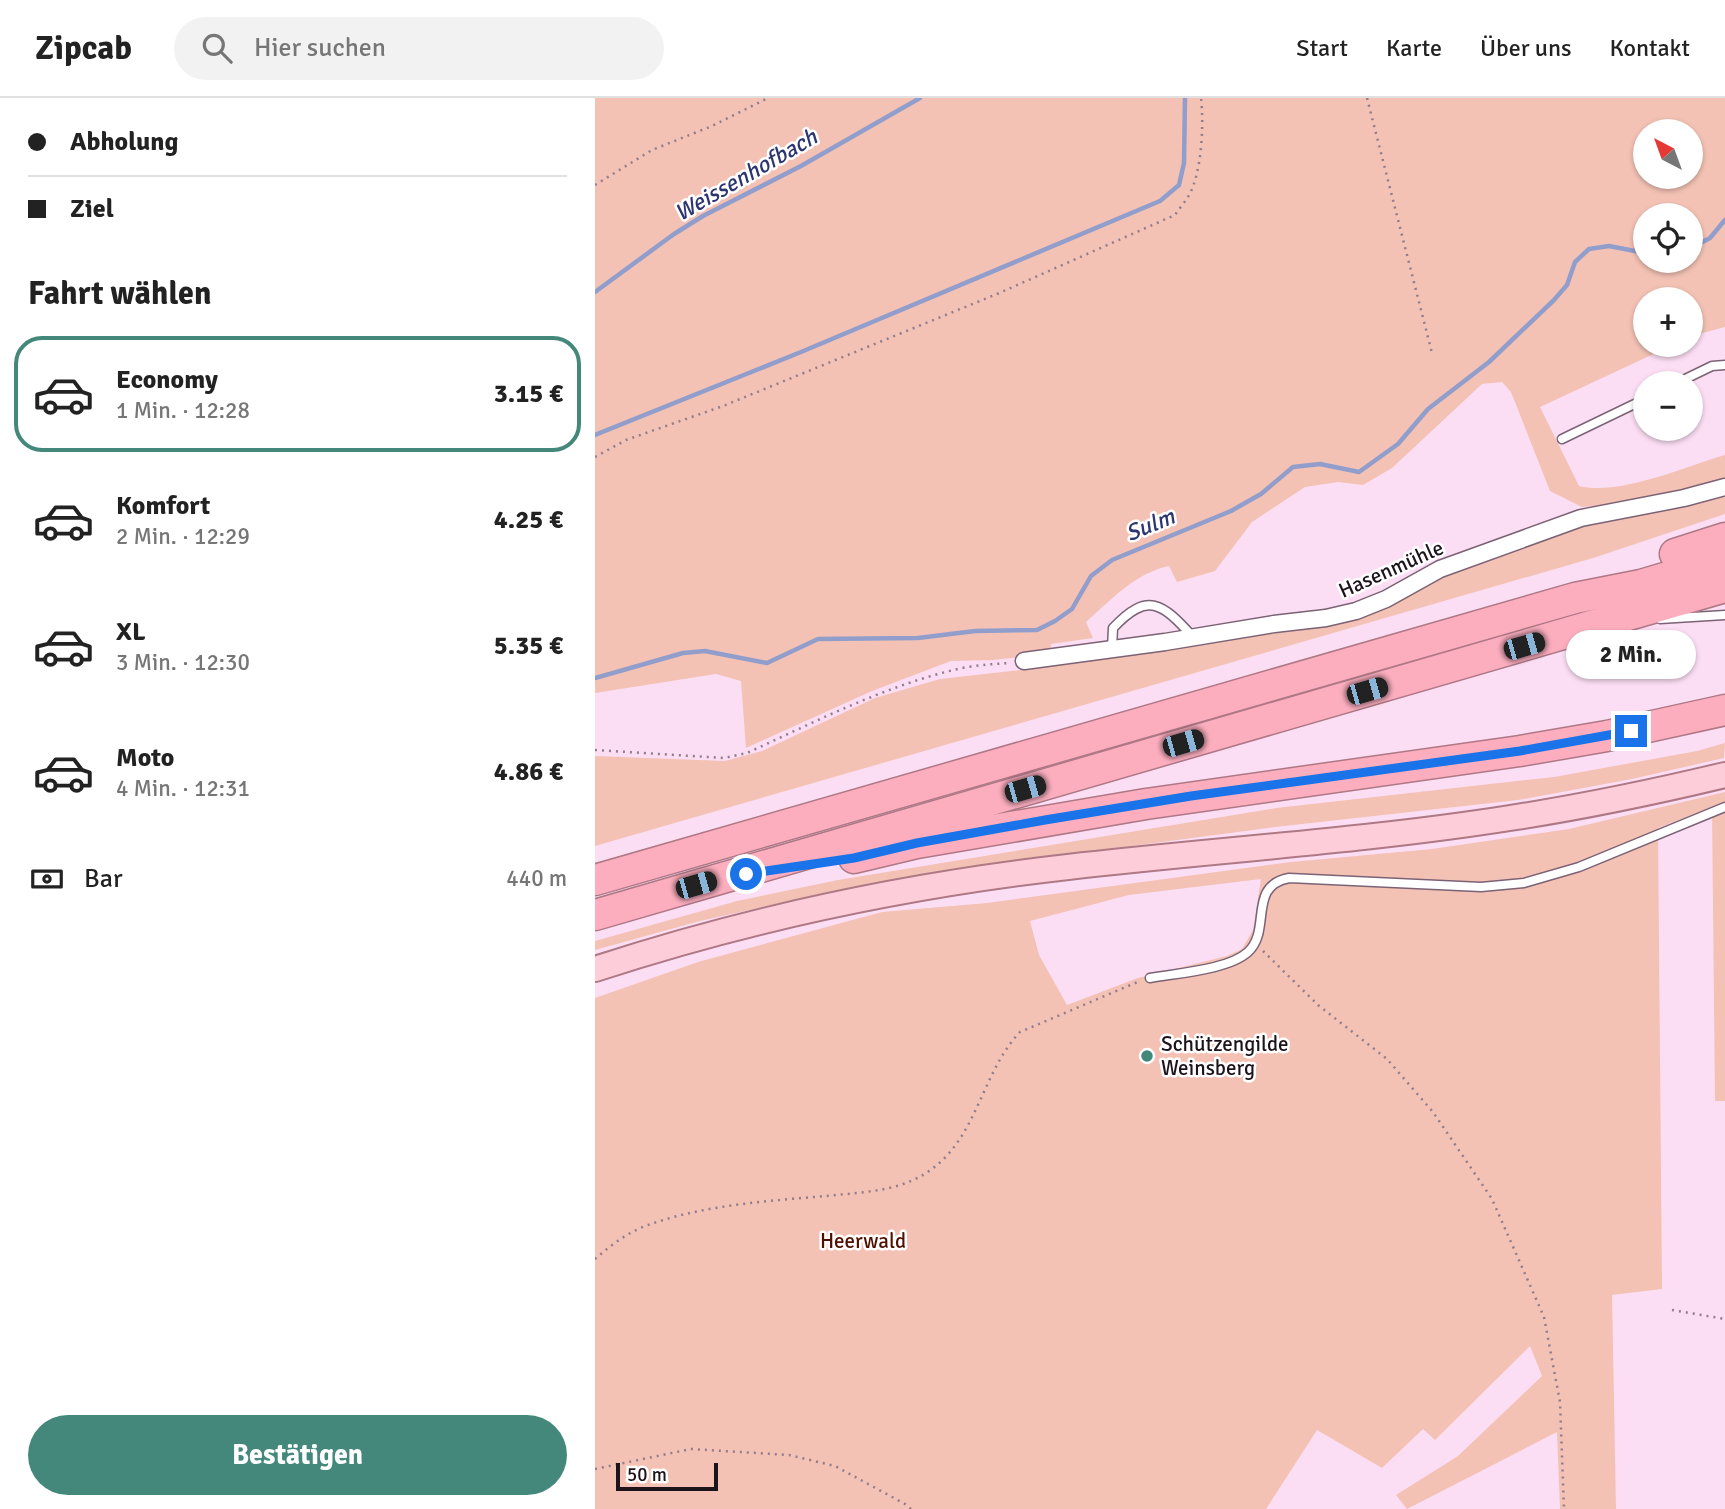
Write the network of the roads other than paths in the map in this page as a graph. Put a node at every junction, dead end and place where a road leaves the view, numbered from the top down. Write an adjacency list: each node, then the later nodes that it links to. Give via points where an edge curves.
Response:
1 (1725, 365): 2 (lane)
2 (1702, 371)
3 (1633, 405): 4 (lane)
4 (1562, 439)
5 (1725, 487): 14 (street, Hasenmühle, via 1581,518 1440,569 1356,611)
6 (1725, 538): 9 (highway, via 1639,566)
7 (1725, 560): 9 (highway, via 1641,585)
8 (1725, 587): 13 (highway)
9 (1576, 597): 21 (highway)
10 (1725, 615): 11 (lane)
11 (1653, 620)
12 (1640, 621): 13 (lane)
13 (1602, 623): 20 (highway)
14 (1193, 637): 15 (street, Hasenmühle); 15 (lane, via 1175,618 1144,605 1130,611 1114,628)
15 (1112, 649): 16 (street, Hasenmühle)
16 (1024, 661)
17 (1725, 710): 20 (highway, via 1520,751 1191,796)
18 (1725, 775): 23 (main road, via 1509,818 933,886 795,913)
19 (1725, 807): 24 (lane, via 1579,867 1524,883 1481,887 1279,880 1268,890 1256,944 1248,952 1229,963)
20 (722, 878): 22 (highway)
21 (595, 880)
22 (595, 915)
23 (595, 970)
24 (1150, 978)

